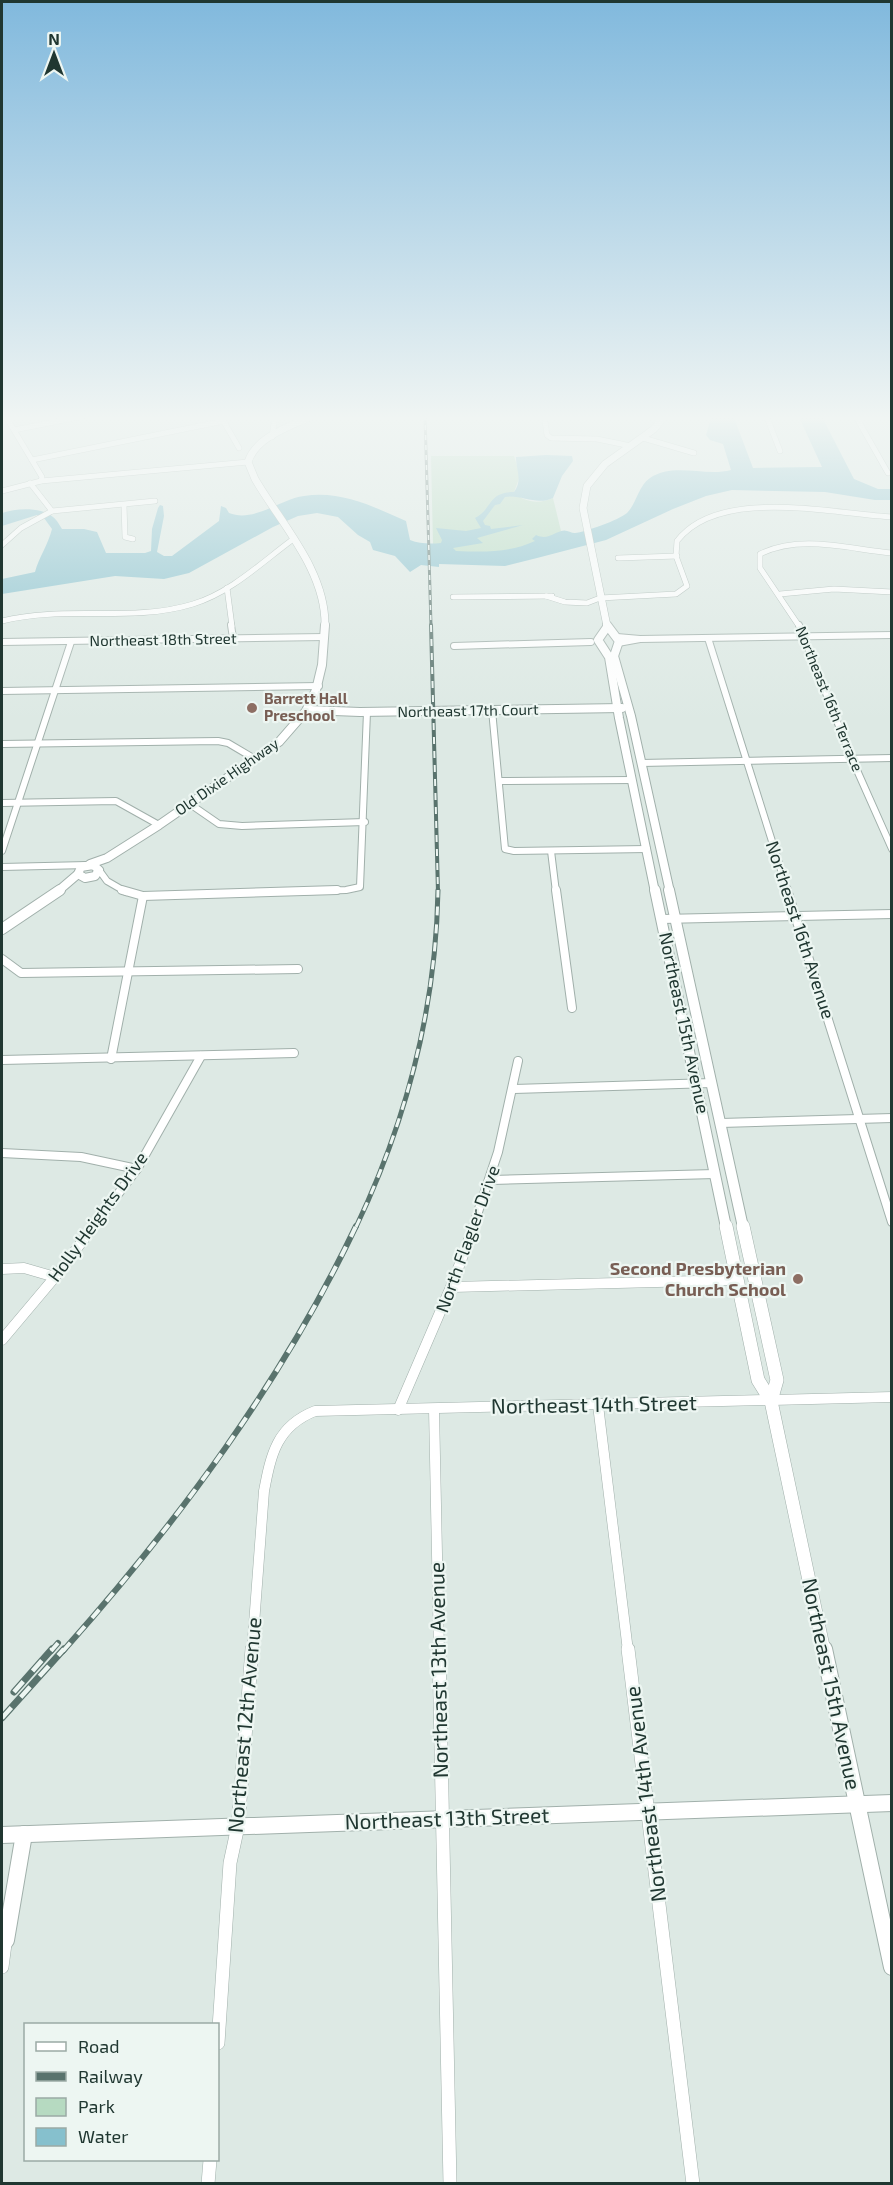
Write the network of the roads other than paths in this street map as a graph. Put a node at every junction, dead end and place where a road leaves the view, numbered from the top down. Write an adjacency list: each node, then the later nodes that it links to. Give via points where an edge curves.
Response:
1 (40, 517): 8 (street)
2 (124, 517): 6 (street, via 125,537)
3 (277, 517): 7 (street, Old Dixie Highway)
4 (585, 517): 16 (street)
5 (715, 517): 10 (street, via 693,526 677,540)
6 (133, 539)
7 (292, 540): 12 (street); 20 (street, Old Dixie Highway, via 320,590)
8 (2, 545)
9 (891, 554): 14 (street, Northeast 16th Terrace, via 779,545 760,554 760,568)
10 (676, 556): 11 (street); 16 (street, via 687,586 676,594)
11 (618, 558)
12 (227, 588): 17 (street, via 173,609 26,615); 22 (street)
13 (891, 592): 14 (street, via 834,589)
14 (780, 594): 21 (street, Northeast 16th Terrace)
15 (453, 597): 16 (street, via 546,596 576,603)
16 (600, 598): 18 (street)
17 (2, 621)
18 (607, 627): 24 (street); 25 (street)
19 (891, 635): 21 (street)
20 (324, 637): 22 (street, Northeast 18th Street); 29 (street, Old Dixie Highway)
21 (804, 637): 23 (street); 41 (street, Northeast 16th Terrace)
22 (232, 638): 27 (street, Northeast 18th Street)
23 (708, 638): 25 (street); 42 (street, Northeast 16th Avenue)
24 (601, 640): 25 (street); 28 (street); 33 (street, Northeast 15th Avenue, via 609,657)
25 (616, 640): 32 (street, Northeast 15th Avenue, via 614,656)
26 (2, 642): 27 (street, Northeast 18th Street)
27 (71, 642): 30 (street)
28 (454, 646)
29 (319, 686): 30 (street); 34 (street, Old Dixie Highway)
30 (54, 690): 31 (street); 38 (street)
31 (2, 691)
32 (629, 707): 33 (street, Northeast 17th Court); 43 (street, Northeast 15th Avenue)
33 (618, 708): 35 (street, Northeast 17th Court); 44 (street, Northeast 15th Avenue)
34 (308, 710): 36 (street, Northeast 17th Court); 40 (street, Old Dixie Highway, via 279,742)
35 (492, 711): 36 (street, Northeast 17th Court); 45 (street)
36 (367, 712): 49 (street)
37 (2, 744): 38 (street)
38 (37, 744): 40 (street, via 218,741); 47 (street)
39 (891, 758): 41 (street)
40 (255, 759): 48 (street, Old Dixie Highway)
41 (852, 759): 42 (street); 52 (street, Northeast 16th Terrace)
42 (747, 761): 43 (street); 59 (street, Northeast 16th Avenue)
43 (641, 763): 61 (street, Northeast 15th Avenue)
44 (632, 780): 45 (street); 51 (street, Northeast 15th Avenue)
45 (499, 782): 54 (street, via 505,849)
46 (2, 802): 47 (street)
47 (18, 802): 50 (street, via 116,801); 53 (street)
48 (190, 804): 49 (street, via 219,824); 50 (street, Old Dixie Highway)
49 (365, 822): 57 (street, via 360,887)
50 (159, 825): 56 (street, Old Dixie Highway)
51 (647, 849): 54 (street); 60 (street, Northeast 15th Avenue)
52 (891, 849)
53 (2, 851)
54 (551, 851): 66 (street)
55 (2, 867): 56 (street, via 64,866)
56 (88, 871): 57 (street, via 130,895); 62 (street, Old Dixie Highway)
57 (143, 896): 65 (street)
58 (891, 914): 59 (street)
59 (795, 916): 61 (street); 76 (street, Northeast 16th Avenue)
60 (662, 919): 61 (street); 73 (street, Northeast 15th Avenue)
61 (675, 919): 72 (street, Northeast 15th Avenue)
62 (2, 929)
63 (2, 959): 65 (street, via 21,973)
64 (298, 969): 65 (street)
65 (130, 972): 69 (street)
66 (572, 1008)
67 (294, 1053): 68 (street)
68 (201, 1056): 69 (street); 79 (street, Holly Heights Drive)
69 (111, 1059): 70 (street)
70 (2, 1060)
71 (518, 1061): 74 (street, North Flagler Drive)
72 (712, 1083): 73 (street); 77 (street, Northeast 15th Avenue)
73 (696, 1084): 74 (street); 80 (street, Northeast 15th Avenue)
74 (514, 1089): 81 (street, North Flagler Drive)
75 (891, 1118): 76 (street)
76 (860, 1119): 77 (street); 82 (street, Northeast 16th Avenue)
77 (721, 1123): 89 (street, Northeast 15th Avenue, via 777,1380)
78 (2, 1153): 79 (street, via 81,1157)
79 (136, 1169): 84 (street, Holly Heights Drive)
80 (715, 1174): 81 (street); 85 (street, Northeast 15th Avenue)
81 (492, 1180): 86 (street, North Flagler Drive)
82 (891, 1222)
83 (2, 1269): 84 (street, via 24,1269)
84 (55, 1277): 87 (street, Holly Heights Drive)
85 (737, 1280): 86 (street); 89 (street, Northeast 15th Avenue, via 759,1380)
86 (453, 1287): 92 (street, North Flagler Drive)
87 (2, 1340)
88 (891, 1397): 89 (street, Northeast 14th Street)
89 (771, 1401): 90 (street, Northeast 14th Street); 95 (street, Northeast 15th Avenue)
90 (598, 1405): 91 (street, Northeast 14th Street); 96 (street, Northeast 14th Avenue)
91 (434, 1409): 92 (street, Northeast 14th Street); 97 (street, Northeast 13th Avenue)
92 (398, 1410): 93 (street, Northeast 14th Street, via 315,1411)
93 (298, 1416): 98 (street, Northeast 12th Avenue, via 278,1439 264,1491)
94 (891, 1803): 95 (street, Northeast 13th Street)
95 (857, 1804): 96 (street, Northeast 13th Street); 103 (street, Northeast 15th Avenue)
96 (648, 1812): 97 (street, Northeast 13th Street); 108 (street, Northeast 14th Avenue)
97 (442, 1819): 98 (street, Northeast 13th Street); 107 (street, Northeast 13th Avenue)
98 (238, 1826): 99 (street, Northeast 13th Street); 104 (street, Northeast 12th Avenue, via 230,1863)
99 (24, 1834): 100 (street, Northeast 13th Street); 101 (street)
100 (2, 1835)
101 (4, 1942): 102 (street)
102 (2, 1967)
103 (891, 1967)
104 (219, 2028)
105 (210, 2161): 106 (street)
106 (208, 2184)
107 (450, 2184)
108 (693, 2184)

